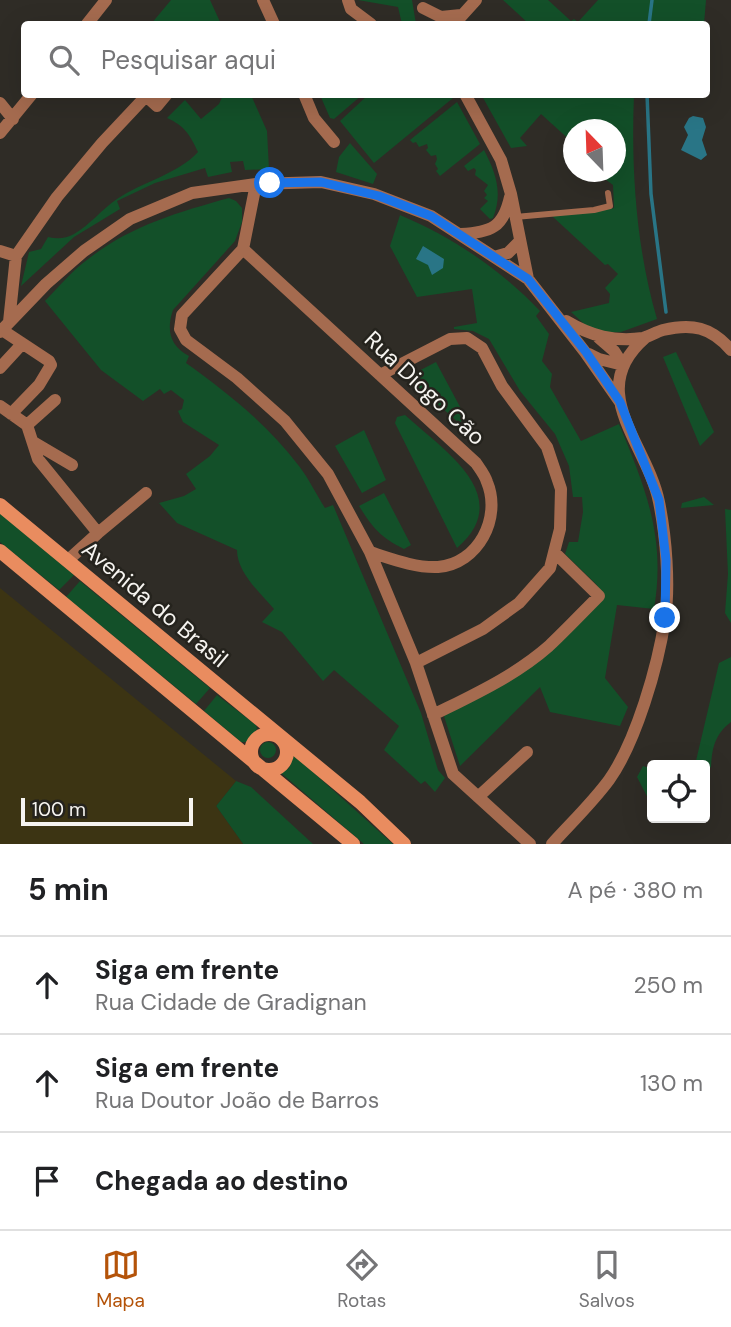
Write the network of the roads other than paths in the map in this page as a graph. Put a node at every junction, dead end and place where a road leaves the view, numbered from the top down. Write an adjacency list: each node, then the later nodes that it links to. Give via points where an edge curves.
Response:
1 (106, 0): 7 (street)
2 (264, 0): 8 (street)
3 (348, 0): 9 (street, via 351,9)
4 (475, 0): 6 (street)
5 (423, 4): 6 (street, via 441,18); 10 (street)
6 (458, 20)
7 (89, 21)
8 (273, 21)
9 (367, 21)
10 (429, 21)
11 (29, 98): 18 (street)
12 (144, 98): 31 (street, via 57,197)
13 (150, 98): 14 (street, via 157,106)
14 (164, 98)
15 (306, 98): 20 (street, via 314,118)
16 (467, 98): 23 (street, via 501,160)
17 (0, 103): 18 (street)
18 (13, 119): 19 (street)
19 (0, 133)
20 (334, 142)
21 (257, 184): 26 (street, via 321,182 374,194 431,216); 28 (street); 34 (street, via 192,193 130,219 83,251)
22 (608, 192): 24 (lane, via 610,206)
23 (511, 194): 24 (street); 25 (street, via 507,211)
24 (515, 217): 27 (street)
25 (493, 228): 26 (street); 27 (street); 30 (street, via 485,240)
26 (461, 234): 30 (street)
27 (519, 239): 30 (street, via 508,253); 32 (street)
28 (243, 249): 42 (street, Rua Diogo Cão); 54 (street, via 182,315 180,329 186,340 285,421 328,474)
29 (0, 251): 31 (street)
30 (491, 255): 32 (street)
31 (16, 256): 34 (street)
32 (528, 279): 33 (street)
33 (557, 315): 35 (street); 39 (street)
34 (4, 328): 37 (street)
35 (599, 337): 36 (street); 40 (street)
36 (645, 338): 38 (street, via 691,326 706,330); 40 (street, via 631,349)
37 (22, 344): 41 (street); 46 (street, via 51,365)
38 (731, 350)
39 (586, 352): 40 (street); 44 (street)
40 (624, 365): 44 (street, via 618,378)
41 (0, 368)
42 (380, 375): 54 (street, Rua Diogo Cão, via 476,463 488,482 492,504 489,525 477,547 459,563 437,567 408,564); 55 (street, via 450,339 467,338 482,348 502,386 547,447 561,489)
43 (55, 400): 47 (street)
44 (620, 402): 66 (street, via 659,500 666,560 665,618 634,733 610,778)
45 (0, 406): 46 (street)
46 (11, 414): 47 (street)
47 (27, 425): 48 (street)
48 (33, 442): 49 (street); 52 (street, via 38,459)
49 (72, 465)
50 (146, 493): 52 (street)
51 (0, 505): 56 (main road, Avenida do Brasil)
52 (98, 533): 56 (street)
53 (0, 551): 61 (main road)
54 (370, 552): 57 (street)
55 (554, 552): 57 (street, via 550,568 519,603 483,629); 58 (street, via 599,596 521,667)
56 (67, 561): 59 (main road, Avenida do Brasil)
57 (416, 663): 58 (street)
58 (433, 715): 62 (street, via 453,774)
59 (281, 738): 61 (main road, via 286,746 285,762 271,770); 61 (main road, via 265,734 254,741 251,752); 64 (main road, Avenida do Brasil)
60 (527, 752): 62 (street)
61 (257, 766): 63 (main road)
62 (478, 797): 65 (street)
63 (353, 844)
64 (404, 844)
65 (530, 844)
66 (552, 844)

